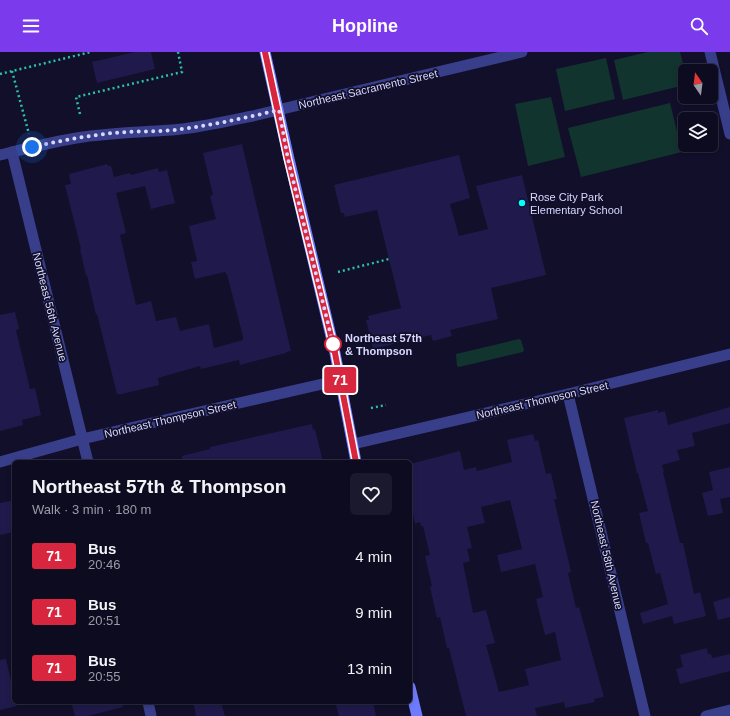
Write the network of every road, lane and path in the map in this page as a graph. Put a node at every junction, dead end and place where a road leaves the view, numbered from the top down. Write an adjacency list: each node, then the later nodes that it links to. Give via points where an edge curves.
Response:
1 (91, 52): 7 (path)
2 (178, 52): 10 (path, via 182,72 76,97)
3 (265, 52): 9 (main road)
4 (522, 52): 6 (street, Northeast Sacramento Street)
5 (710, 52): 12 (street)
6 (488, 56): 9 (street, Northeast Sacramento Street)
7 (12, 71): 8 (path); 11 (path)
8 (0, 74)
9 (279, 110): 13 (street, Northeast Sacramento Street, via 204,126 82,137); 18 (main road, via 288,159)
10 (80, 114)
11 (27, 126)
12 (730, 134)
13 (12, 152): 14 (street, Northeast Sacramento Street); 22 (street, Northeast 56th Avenue)
14 (0, 155)
15 (389, 259): 16 (path)
16 (338, 272)
17 (730, 354): 19 (street, Northeast Thompson Street)
18 (340, 380): 22 (street, Northeast Thompson Street); 23 (main road)
19 (568, 394): 23 (street, Northeast Thompson Street); 32 (street, Northeast 58th Avenue)
20 (386, 405): 21 (path)
21 (371, 408)
22 (82, 439): 24 (street, Northeast 56th Avenue); 26 (street, Northeast Thompson Street)
23 (353, 444): 25 (main road)
24 (87, 460)
25 (356, 460)
26 (0, 462)
27 (412, 695): 31 (main road)
28 (148, 704): 30 (street)
29 (730, 710): 33 (street)
30 (151, 716)
31 (417, 716)
32 (645, 716)
33 (706, 716)

